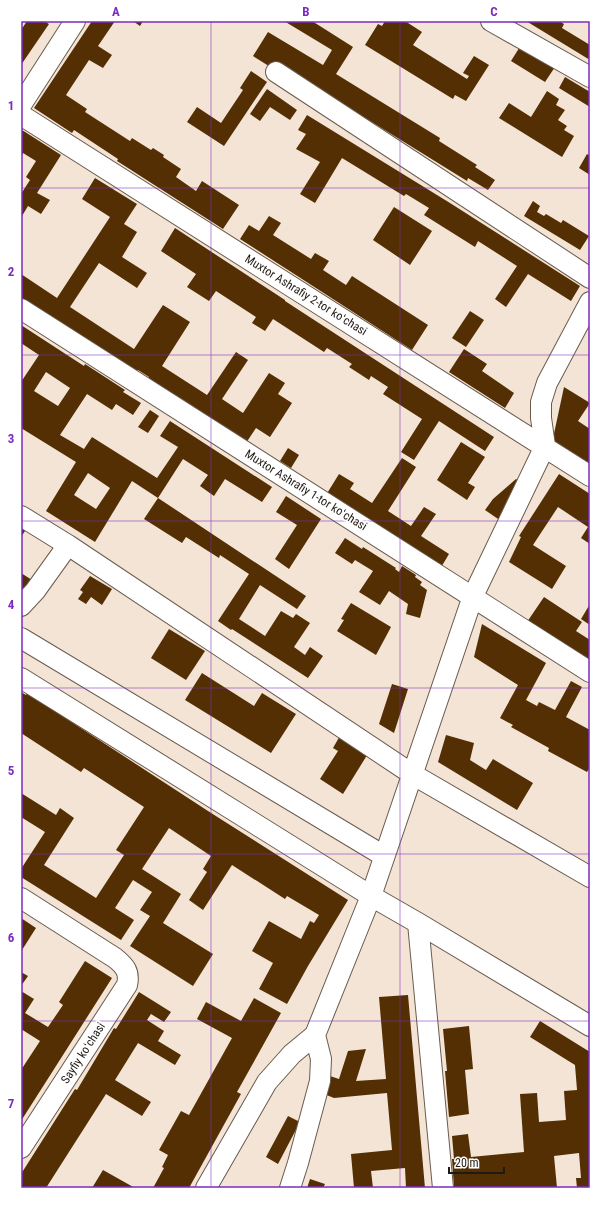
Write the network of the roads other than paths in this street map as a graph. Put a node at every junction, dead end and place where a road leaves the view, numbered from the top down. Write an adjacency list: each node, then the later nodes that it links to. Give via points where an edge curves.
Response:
1 (75, 21): 5 (street)
2 (491, 21): 4 (street)
3 (276, 72): 7 (street)
4 (590, 77)
5 (21, 105)
6 (21, 115): 10 (street, Muxtor Ashrafiy 2-tor koʻchasi)
7 (590, 278)
8 (590, 302): 10 (street, via 547,383 541,402)
9 (21, 309): 14 (street, Muxtor Ashrafiy 1-tor koʻchasi)
10 (545, 446): 11 (street, Muxtor Ashrafiy 2-tor koʻchasi); 14 (street)
11 (590, 476)
12 (21, 516): 13 (street)
13 (68, 545): 15 (street); 19 (street)
14 (473, 596): 17 (street, Muxtor Ashrafiy 1-tor koʻchasi); 19 (street)
15 (21, 606)
16 (21, 638): 20 (street)
17 (590, 672)
18 (21, 678): 22 (street)
19 (412, 774): 20 (street); 21 (street)
20 (384, 856): 22 (street)
21 (590, 877)
22 (371, 896): 24 (street); 26 (street)
23 (21, 898): 27 (street, Sayfiy koʻchasi, via 115,958 128,972 127,985)
24 (418, 923): 25 (street); 30 (street)
25 (590, 1026)
26 (315, 1035): 28 (street, via 292,1054 267,1082); 29 (street, via 321,1060 320,1081)
27 (21, 1148)
28 (206, 1188)
29 (290, 1188)
30 (443, 1188)

